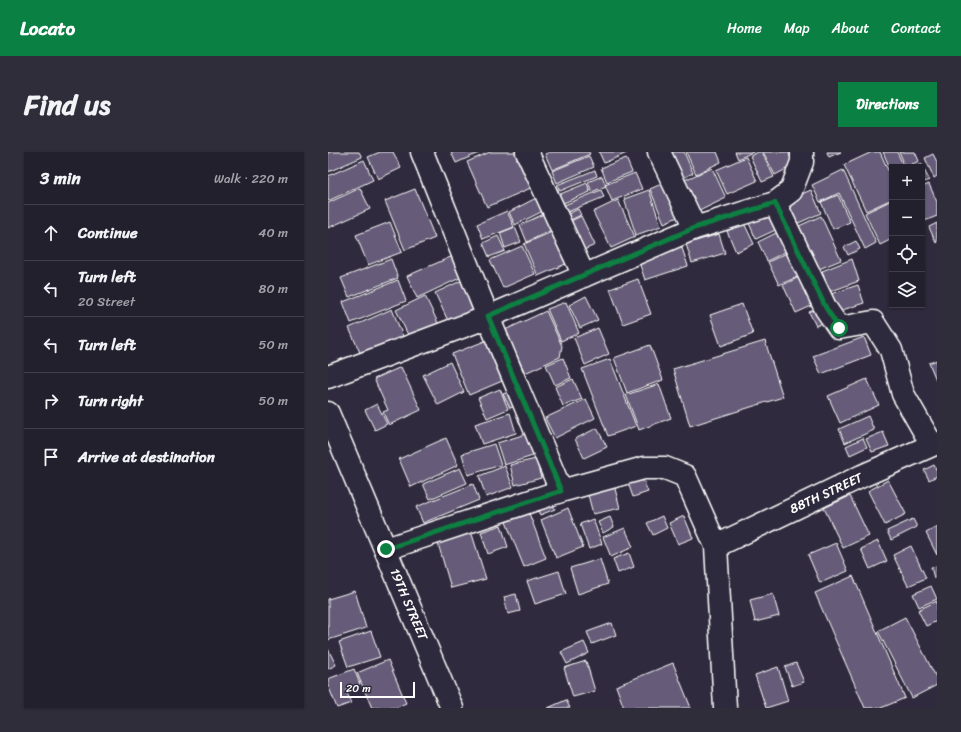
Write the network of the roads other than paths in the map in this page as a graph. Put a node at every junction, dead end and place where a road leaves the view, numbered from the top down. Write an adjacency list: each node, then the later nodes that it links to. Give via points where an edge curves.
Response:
1 (422, 152): 8 (street)
2 (527, 152): 7 (street)
3 (659, 152): 6 (street)
4 (802, 152): 5 (street, via 802,162 791,191)
5 (775, 203): 6 (street); 11 (street, via 826,308 839,328 873,322 877,328 891,350 903,394)
6 (694, 228): 7 (street)
7 (584, 276): 8 (street)
8 (488, 316): 9 (street); 12 (street)
9 (328, 377)
10 (328, 413): 14 (street, 19TH STREET)
11 (934, 444): 13 (street, 88TH STREET)
12 (561, 491): 13 (street, via 644,468 665,468 685,476); 14 (street)
13 (716, 546): 16 (street)
14 (386, 549): 15 (street, 19TH STREET)
15 (452, 708)
16 (725, 708)

